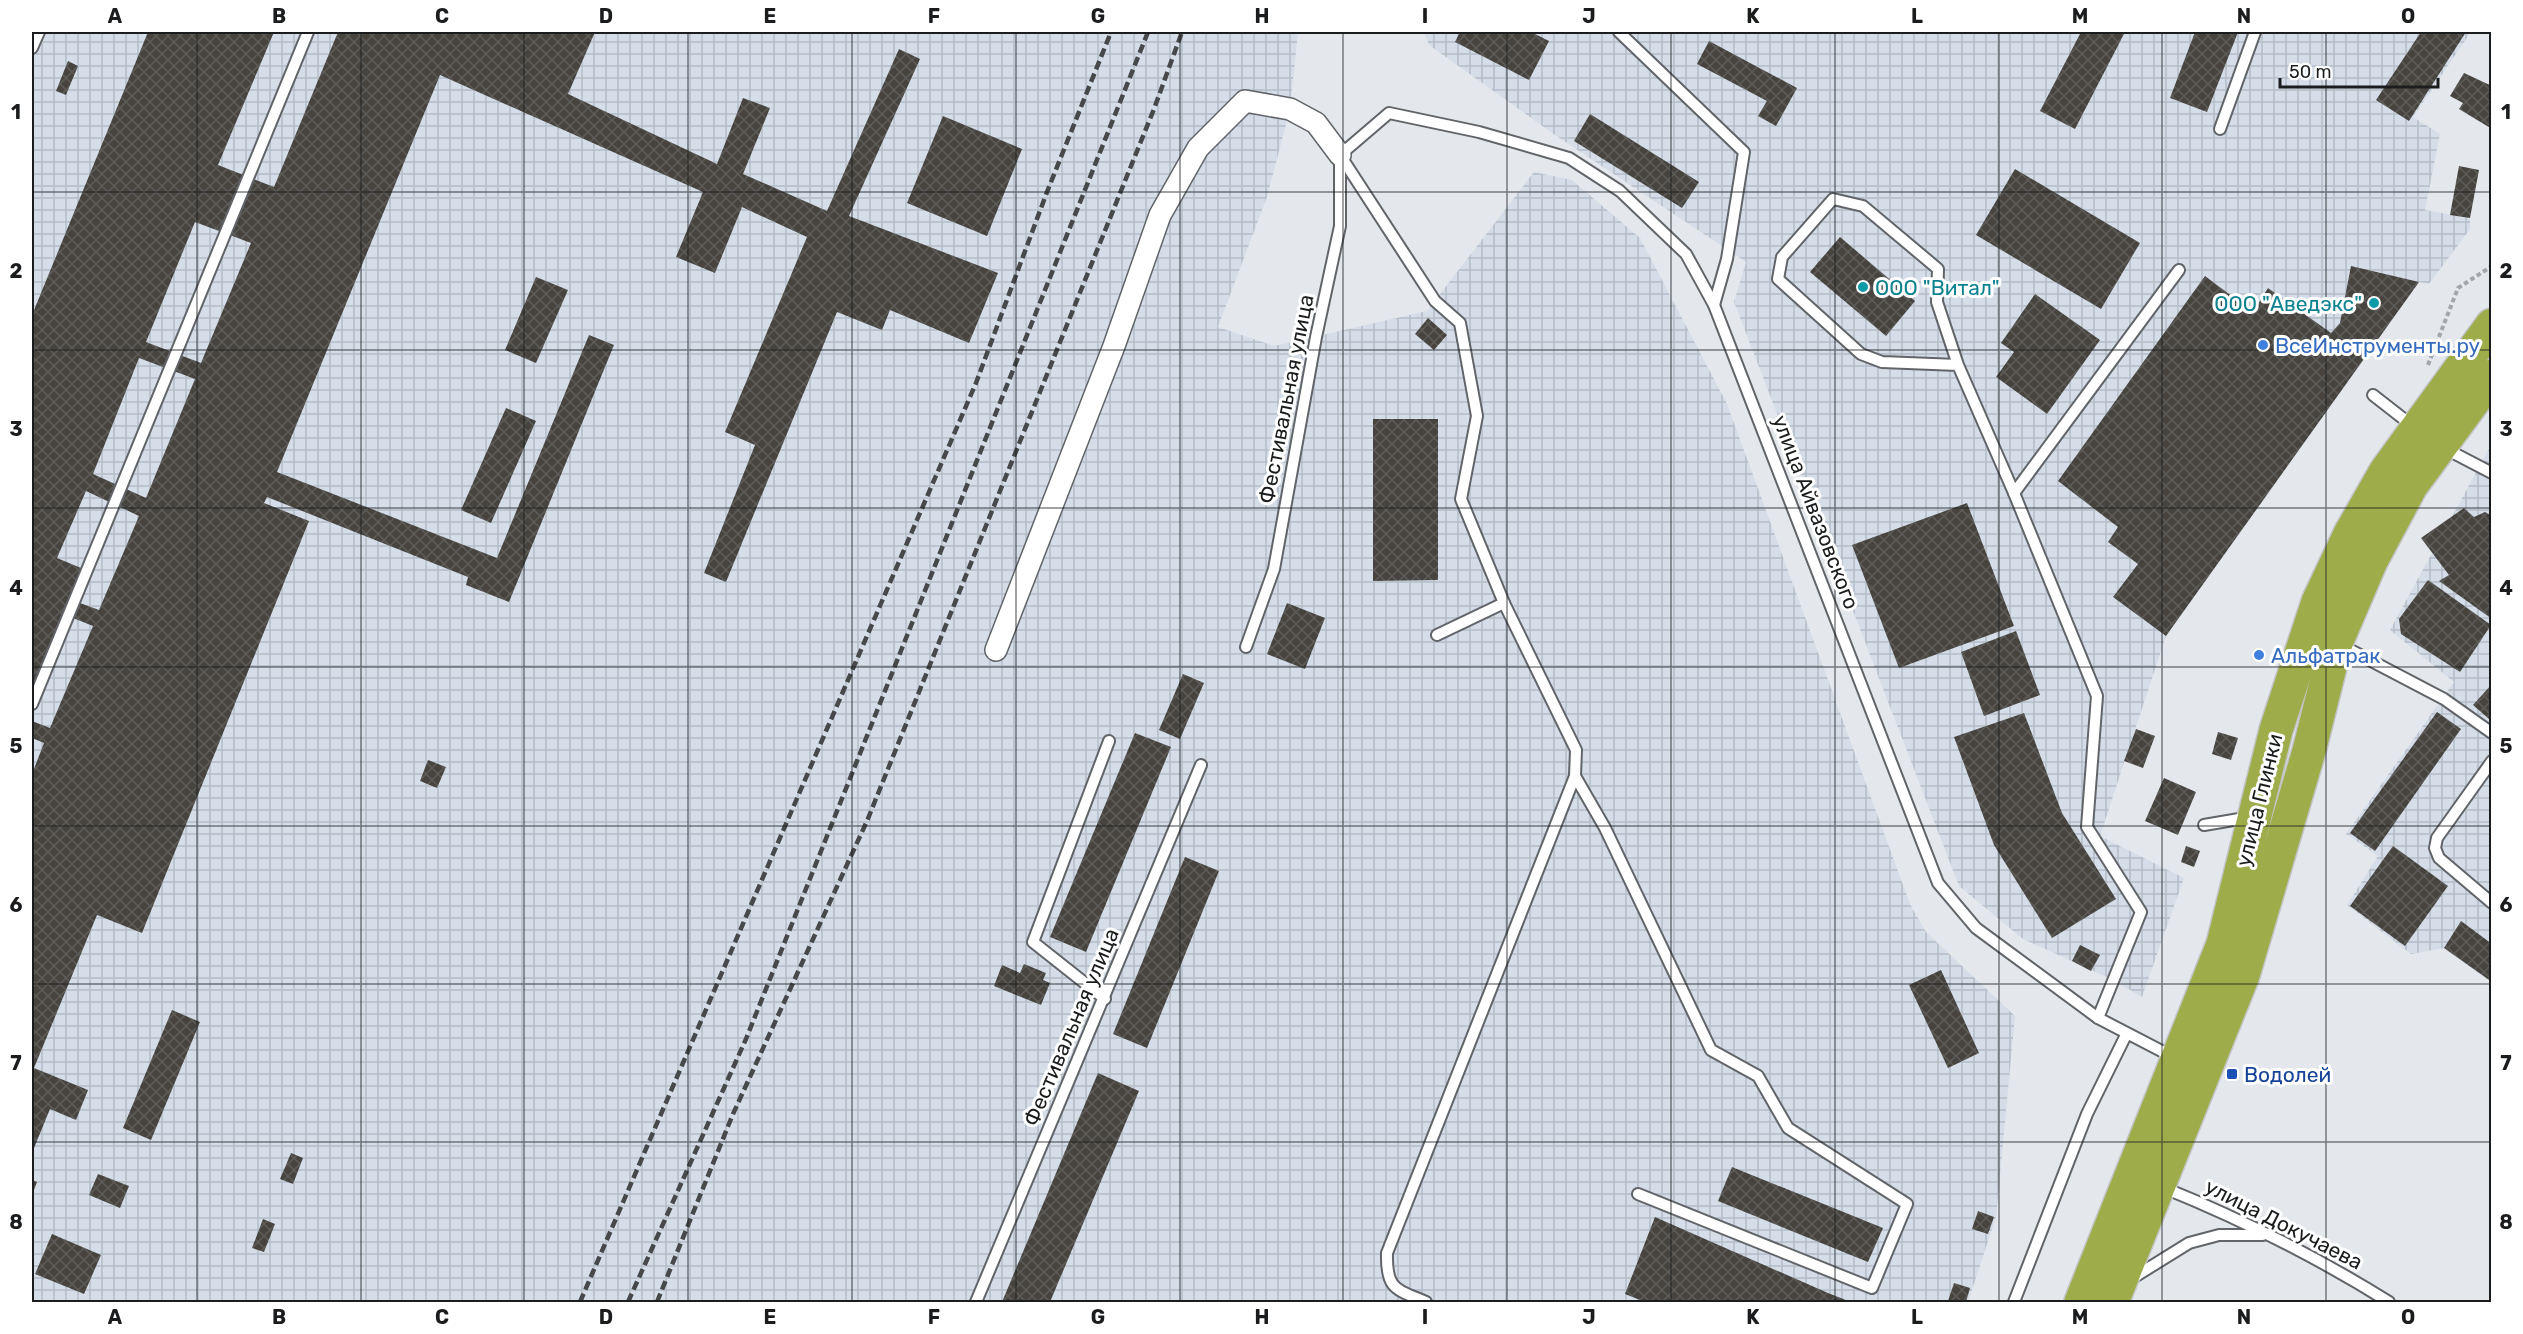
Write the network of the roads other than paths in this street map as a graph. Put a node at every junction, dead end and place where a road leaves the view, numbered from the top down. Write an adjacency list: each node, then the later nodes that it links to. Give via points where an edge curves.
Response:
1 (39, 32): 5 (lane)
2 (308, 32): 22 (lane)
3 (1619, 32): 9 (lane, via 1744,152 1727,259)
4 (2255, 32): 6 (lane)
5 (32, 48)
6 (2220, 129)
7 (1340, 155): 9 (lane, улица Айвазовского, via 1389,113 1479,132 1569,158 1620,191 1686,254); 17 (lane, via 1435,301 1460,322 1477,416 1461,499); 20 (lane, Фестивальная улица, via 1340,226 1274,569); 21 (street, via 1316,123 1290,109 1245,101 1198,148 1160,215 1114,346)
8 (2179, 270): 16 (lane)
9 (1714, 305): 32 (lane, улица Айвазовского, via 1938,882 1976,928)
10 (2492, 325): 14 (highway, улица Глинки)
11 (1958, 365): 11 (lane, via 1937,302 1938,269 1863,206 1833,199 1782,256 1778,279 1861,354 1882,362); 16 (lane)
12 (2492, 376): 14 (highway, улица Глинки)
13 (2373, 395): 14 (lane)
14 (2427, 437): 15 (lane); 19 (highway, улица Глинки, via 2412,486 2371,561); 28 (highway, улица Глинки, via 2386,471 2318,602 2277,730)
15 (2492, 473)
16 (2014, 493): 32 (lane, via 2097,696 2087,827 2141,912)
17 (1504, 603): 18 (lane); 27 (lane, via 1576,750)
18 (1437, 635)
19 (2336, 643): 23 (lane, via 2444,699); 35 (highway, улица Глинки, via 2309,751 2243,975)
20 (1246, 647)
21 (996, 650)
22 (32, 704)
23 (2492, 733)
24 (1109, 741): 31 (lane, via 1033,942)
25 (2492, 761): 30 (lane, via 2437,838 2435,848 2439,858)
26 (1201, 765): 31 (lane, Фестивальная улица)
27 (1575, 776): 36 (lane, via 1605,828 1711,1050 1758,1076 1788,1128 1907,1204 1872,1288); 40 (lane, via 1387,1254 1387,1275 1395,1289)
28 (2255, 816): 29 (lane); 34 (highway, улица Глинки, via 2223,944)
29 (2204, 825)
30 (2492, 903)
31 (1105, 999): 39 (lane, Фестивальная улица)
32 (2098, 1018): 33 (lane, улица Айвазовского)
33 (2126, 1035): 34 (lane, улица Айвазовского); 41 (lane, via 2086,1114)
34 (2178, 1059): 35 (highway, улица Глинки)
35 (2146, 1179): 37 (lane, улица Докучаева); 38 (highway, улица Глинки); 42 (highway, улица Глинки)
36 (1638, 1194)
37 (2269, 1235): 38 (lane, via 2219,1235 2189,1243); 43 (lane, улица Докучаева)
38 (2115, 1295)
39 (976, 1302)
40 (1426, 1302)
41 (2014, 1302)
42 (2081, 1302)
43 (2389, 1302)

